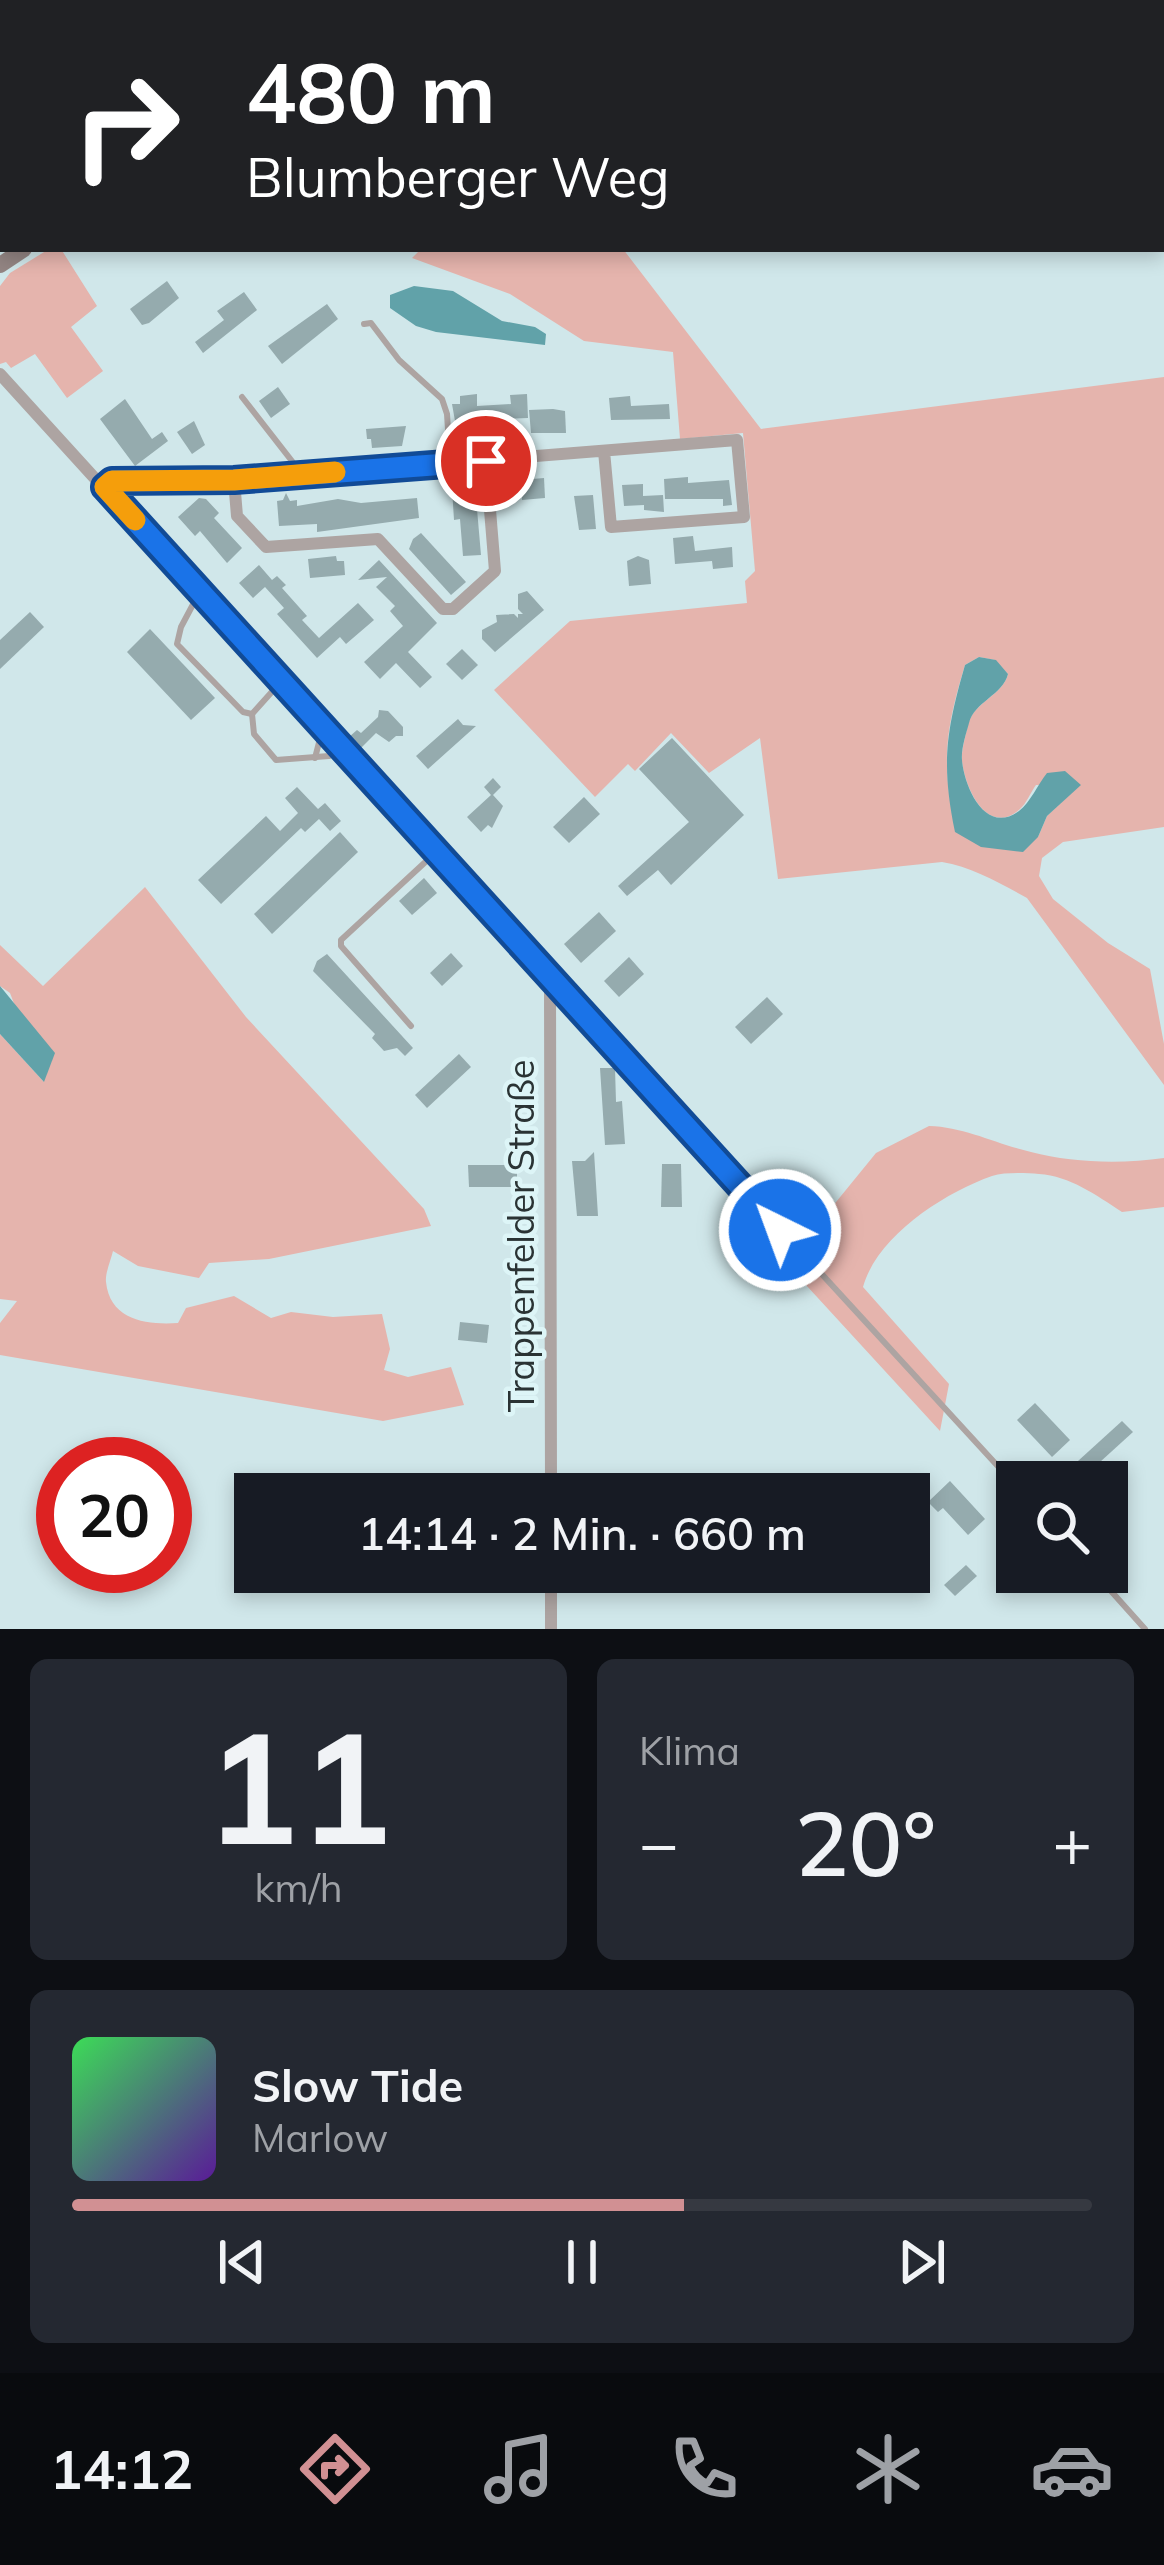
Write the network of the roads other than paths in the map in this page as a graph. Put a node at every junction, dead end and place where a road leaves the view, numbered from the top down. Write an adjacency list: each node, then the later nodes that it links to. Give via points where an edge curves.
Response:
1 (364, 324): 6 (lane, via 442,399)
2 (0, 374): 9 (street)
3 (242, 397): 7 (lane)
4 (604, 452): 4 (street, via 737,440 744,517 611,527); 5 (street)
5 (486, 461): 6 (street); 8 (street, via 495,571 453,609 442,609 378,539 266,547 238,516)
6 (450, 464): 7 (street)
7 (297, 475): 8 (street)
8 (234, 480): 9 (street)
9 (105, 487): 10 (street)
10 (200, 592): 11 (street); 12 (lane, via 177,644)
11 (281, 681): 12 (lane); 13 (street)
12 (252, 714): 15 (lane, via 254,734 276,760)
13 (323, 726): 14 (street); 15 (lane)
14 (342, 746): 15 (lane); 16 (street)
15 (315, 758)
16 (437, 851): 17 (street); 18 (lane, via 341,940)
17 (550, 979): 19 (lane); 20 (street, Trappenfelder Straße)
18 (411, 1026)
19 (996, 1464)
20 (551, 1473)
21 (551, 1593): 23 (street)
22 (1113, 1593): 24 (lane)
23 (551, 1629)
24 (1145, 1629)

